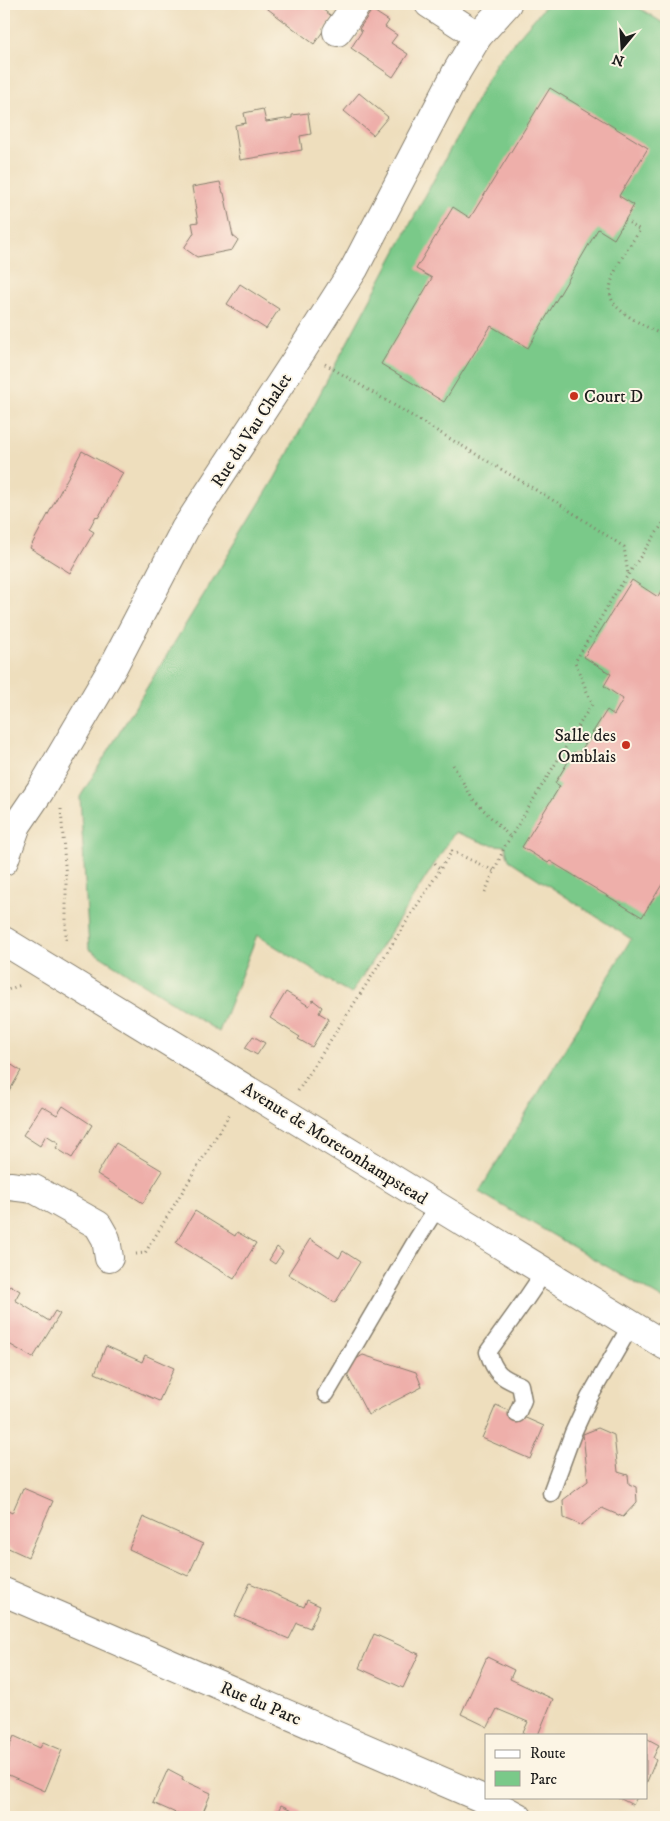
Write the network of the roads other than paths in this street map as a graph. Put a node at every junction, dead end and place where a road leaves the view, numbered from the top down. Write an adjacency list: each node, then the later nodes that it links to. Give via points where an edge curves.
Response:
1 (357, 4): 4 (street)
2 (430, 4): 5 (street)
3 (507, 4): 5 (street, Rue du Vau Chalet)
4 (336, 32)
5 (478, 36): 6 (street, Rue du Vau Chalet, via 354,268 186,528 113,667 17,825)
6 (4, 862)
7 (4, 941): 9 (street, Avenue de Moretonhampstead)
8 (4, 1188): 10 (street, via 34,1190 98,1225 106,1238)
9 (438, 1206): 11 (street, Avenue de Moretonhampstead); 14 (lane)
10 (109, 1258)
11 (545, 1271): 12 (street, Avenue de Moretonhampstead); 15 (lane, via 488,1352 494,1369 503,1378 520,1385 524,1400)
12 (631, 1325): 13 (street, Avenue de Moretonhampstead); 16 (lane, via 589,1398)
13 (666, 1346)
14 (326, 1394)
15 (517, 1414)
16 (550, 1493)
17 (4, 1592): 18 (street, Rue du Parc, via 488,1801)
18 (518, 1817)

